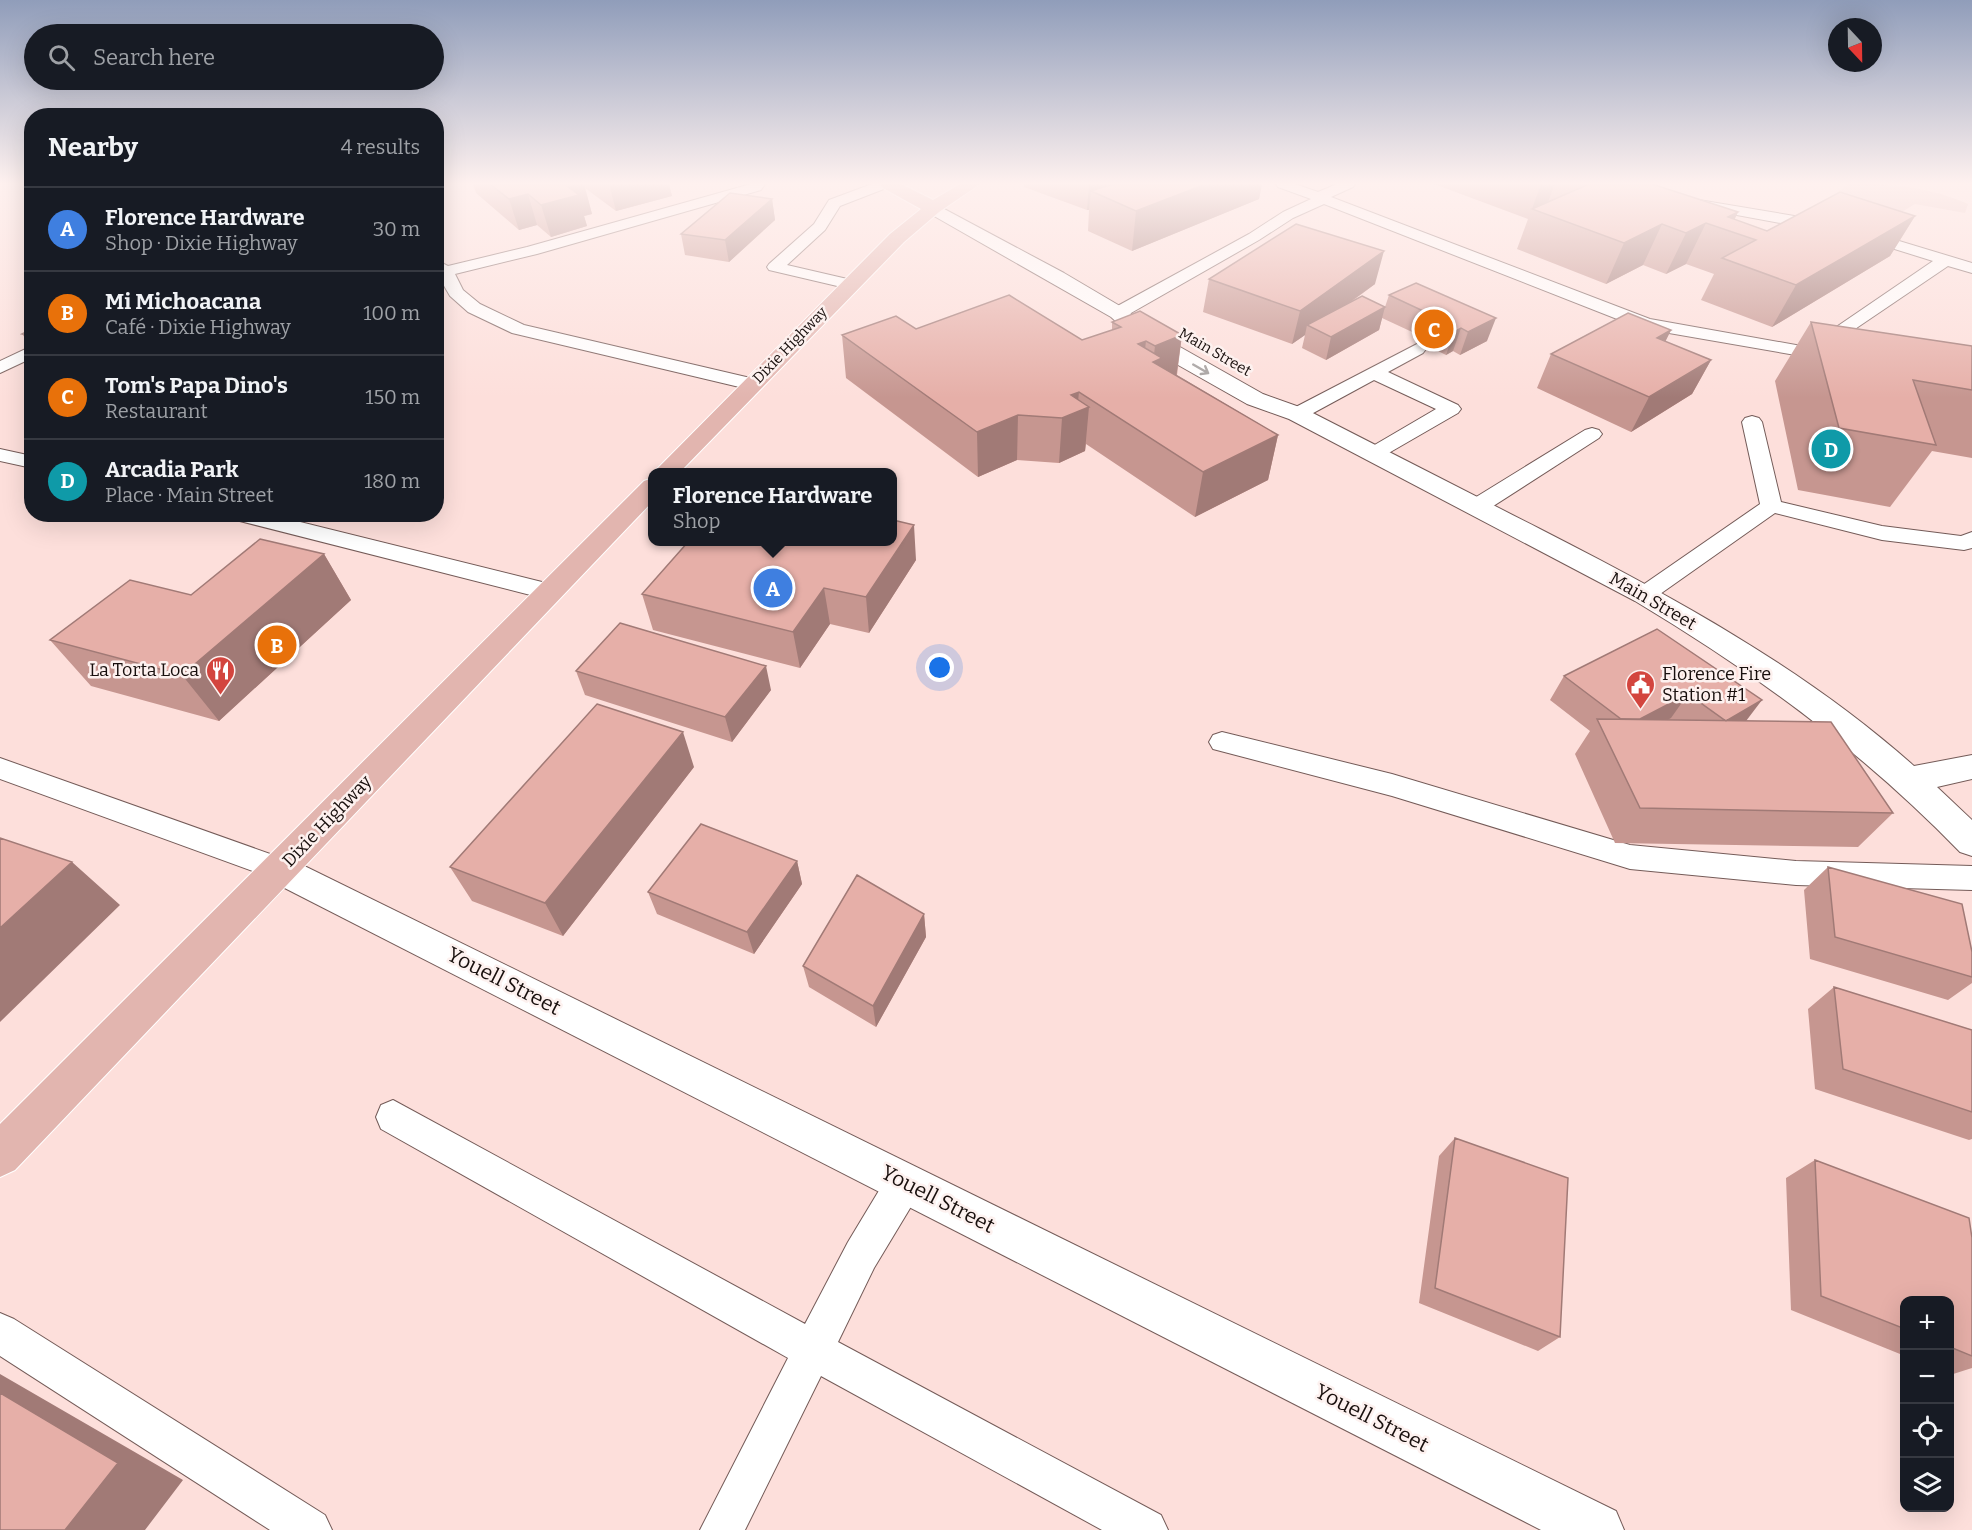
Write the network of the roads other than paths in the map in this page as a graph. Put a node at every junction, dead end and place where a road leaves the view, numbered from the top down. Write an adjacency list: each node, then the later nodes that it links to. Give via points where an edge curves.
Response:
1 (508, 255): 9 (lane)
2 (788, 255): 12 (lane, via 775,267)
3 (879, 255): 12 (main road, Dixie Highway)
4 (1017, 255): 13 (street, Main Street)
5 (1221, 255): 13 (lane)
6 (1469, 255): 15 (lane, via 1646,324)
7 (1931, 255): 8 (lane)
8 (1946, 260): 10 (lane); 15 (lane)
9 (444, 267)
10 (1972, 268)
11 (444, 273): 20 (lane, via 474,308 518,329)
12 (850, 284): 20 (main road, Dixie Highway)
13 (1118, 313): 21 (street, Main Street, via 1149,339 1255,399)
14 (1417, 349): 19 (lane)
15 (1809, 352): 17 (lane)
16 (24, 355): 18 (lane)
17 (1848, 359)
18 (0, 368)
19 (1374, 373): 21 (lane); 24 (lane, via 1451,409)
20 (752, 384): 27 (main road, Dixie Highway)
21 (1297, 414): 24 (street, Main Street)
22 (1752, 422): 29 (lane)
23 (1592, 434): 30 (lane)
24 (1373, 454): 30 (street, Main Street)
25 (0, 455): 26 (lane)
26 (24, 460)
27 (670, 468)
28 (648, 491): 33 (main road, Dixie Highway)
29 (1771, 506): 32 (lane, via 1882,533 1964,543); 34 (lane)
30 (1476, 507): 34 (street, Main Street)
31 (272, 522): 33 (lane)
32 (1972, 539)
33 (550, 592): 40 (main road, Dixie Highway)
34 (1645, 594): 38 (street, Main Street, via 1808,700)
35 (1222, 742): 41 (lane, via 1392,785 1630,857 1796,873)
36 (1972, 767): 38 (street)
37 (0, 768): 40 (lane)
38 (1908, 780): 39 (street, Main Street)
39 (1972, 842)
40 (280, 869): 43 (main road, Dixie Highway); 44 (street, Youell Street)
41 (1972, 878)
42 (393, 1118): 46 (lane)
43 (0, 1155)
44 (905, 1182): 46 (lane, via 861,1255); 47 (street, Youell Street)
45 (0, 1333): 48 (lane)
46 (813, 1350): 49 (lane); 50 (lane)
47 (1580, 1526)
48 (310, 1530)
49 (722, 1530)
50 (1146, 1530)

